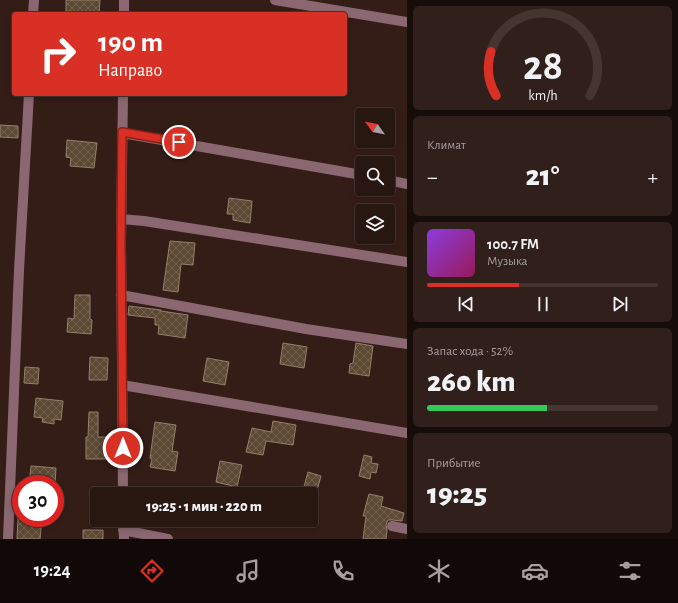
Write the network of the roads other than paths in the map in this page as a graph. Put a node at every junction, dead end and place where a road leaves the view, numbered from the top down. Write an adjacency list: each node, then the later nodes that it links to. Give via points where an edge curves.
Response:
1 (34, 0): 4 (street)
2 (124, 0): 5 (street)
3 (275, 0): 6 (street)
4 (33, 12)
5 (124, 12)
6 (407, 22)
7 (29, 96): 23 (street)
8 (123, 96): 9 (street)
9 (122, 132): 10 (street); 13 (street)
10 (355, 174)
11 (395, 181): 12 (street)
12 (407, 184)
13 (121, 219): 14 (street); 15 (street)
14 (407, 262)
15 (121, 295): 16 (street, via 306,329); 17 (street)
16 (407, 344)
17 (122, 386): 18 (street); 19 (street)
18 (407, 433)
19 (123, 487)
20 (392, 526): 21 (street)
21 (407, 529)
22 (123, 530): 24 (street)
23 (8, 539)
24 (168, 539)

